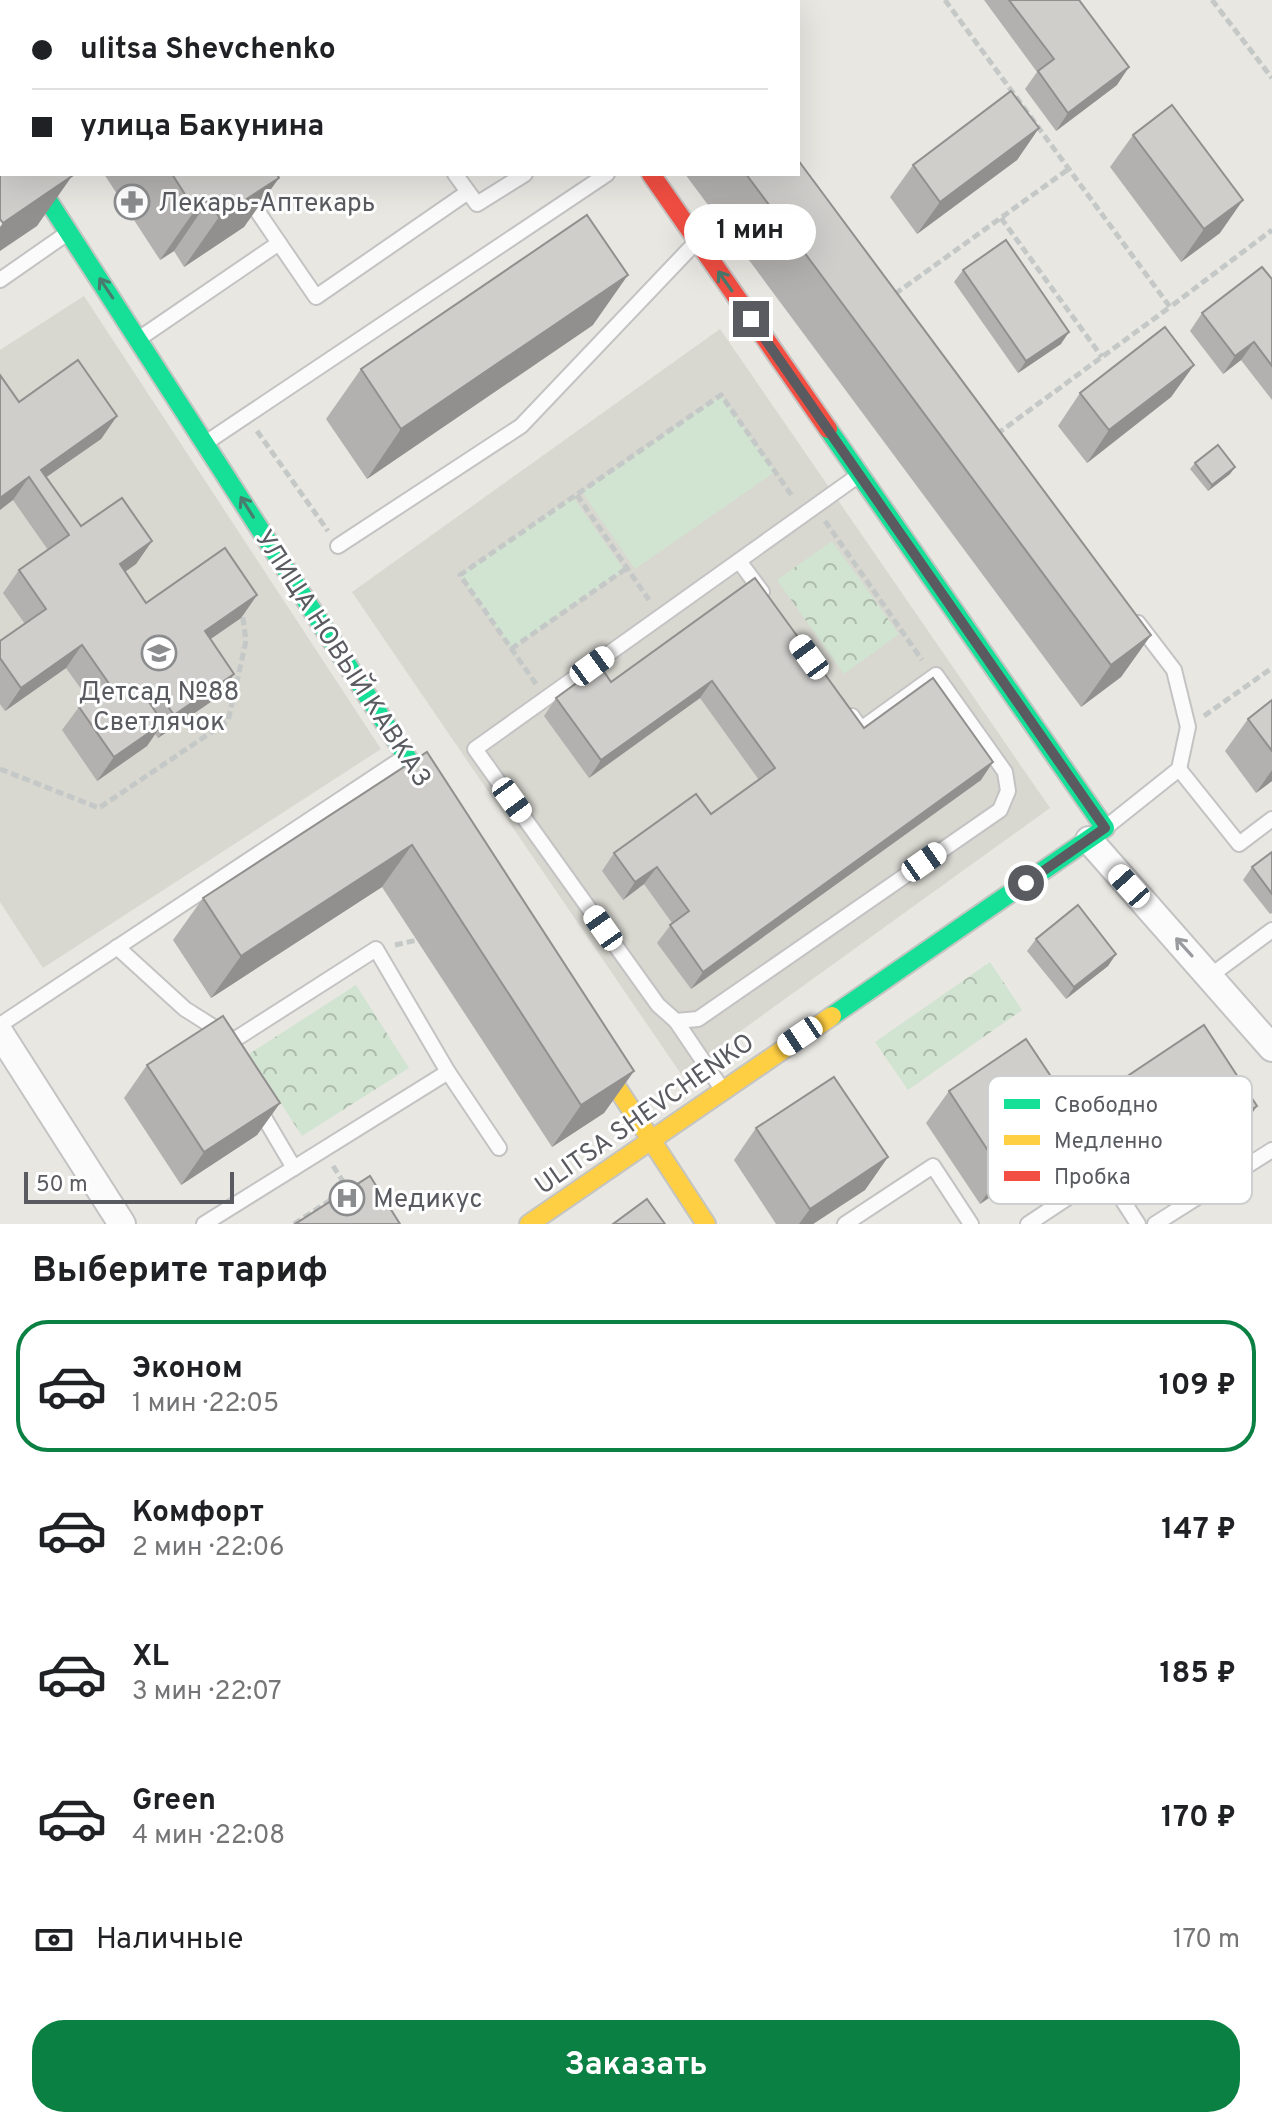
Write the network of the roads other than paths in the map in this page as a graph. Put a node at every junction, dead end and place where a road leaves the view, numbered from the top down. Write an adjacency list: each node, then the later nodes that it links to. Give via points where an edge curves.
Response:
1 (32, 176): 8 (street, УЛИЦА НОВЫЙ КАВКАЗ)
2 (233, 176): 10 (lane)
3 (456, 176): 7 (lane)
4 (522, 176): 7 (lane, via 477,204)
5 (604, 176): 13 (lane)
6 (652, 176): 9 (street)
7 (468, 192): 10 (lane, via 316,297)
8 (69, 232): 11 (lane); 12 (street, УЛИЦА НОВЫЙ КАВКАЗ, one-way to 8)
9 (697, 241): 14 (street, one-way to 9); 15 (lane, via 521,426)
10 (279, 243): 12 (lane)
11 (0, 280)
12 (140, 339): 13 (street, УЛИЦА НОВЫЙ КАВКАЗ)
13 (206, 443): 20 (street, УЛИЦА НОВЫЙ КАВКАЗ, one-way to 13)
14 (860, 475): 16 (lane); 24 (street)
15 (338, 546)
16 (739, 561): 17 (lane); 28 (lane, via 475,749 658,1005)
17 (767, 600)
18 (1127, 608): 21 (lane, via 1174,670 1188,727)
19 (842, 703): 28 (lane, via 861,729 936,675 1005,772 1008,791 1000,810 698,1019)
20 (406, 756): 22 (street, УЛИЦА НОВЫЙ КАВКАЗ); 26 (lane)
21 (1179, 769): 23 (lane, via 1239,844); 24 (lane)
22 (445, 817)
23 (1269, 828)
24 (1097, 834): 27 (street, one-way to 24); 36 (street, ULITSA SHEVCHENKO)
25 (1272, 930): 27 (lane)
26 (117, 947): 29 (lane); 32 (lane, via 185,1009)
27 (1210, 976): 33 (street)
28 (676, 1021): 36 (lane)
29 (0, 1025)
30 (0, 1033): 47 (street)
31 (583, 1035): 38 (street)
32 (234, 1040): 34 (lane); 35 (lane, via 376,949)
33 (1272, 1048)
34 (228, 1059)
35 (448, 1072): 39 (lane); 42 (lane)
36 (722, 1089): 38 (street, ULITSA SHEVCHENKO)
37 (253, 1100): 42 (lane)
38 (649, 1140): 49 (street, ULITSA SHEVCHENKO); 50 (street)
39 (499, 1148)
40 (1272, 1150): 41 (lane)
41 (1252, 1163)
42 (294, 1168): 46 (lane)
43 (1058, 1204): 53 (lane)
44 (1125, 1204): 54 (lane)
45 (1187, 1204): 55 (lane)
46 (230, 1217): 48 (lane)
47 (122, 1224)
48 (204, 1224)
49 (529, 1224)
50 (706, 1224)
51 (845, 1224): 52 (lane, via 933,1166)
52 (971, 1224)
53 (1028, 1224)
54 (1138, 1224)
55 (1155, 1224)

